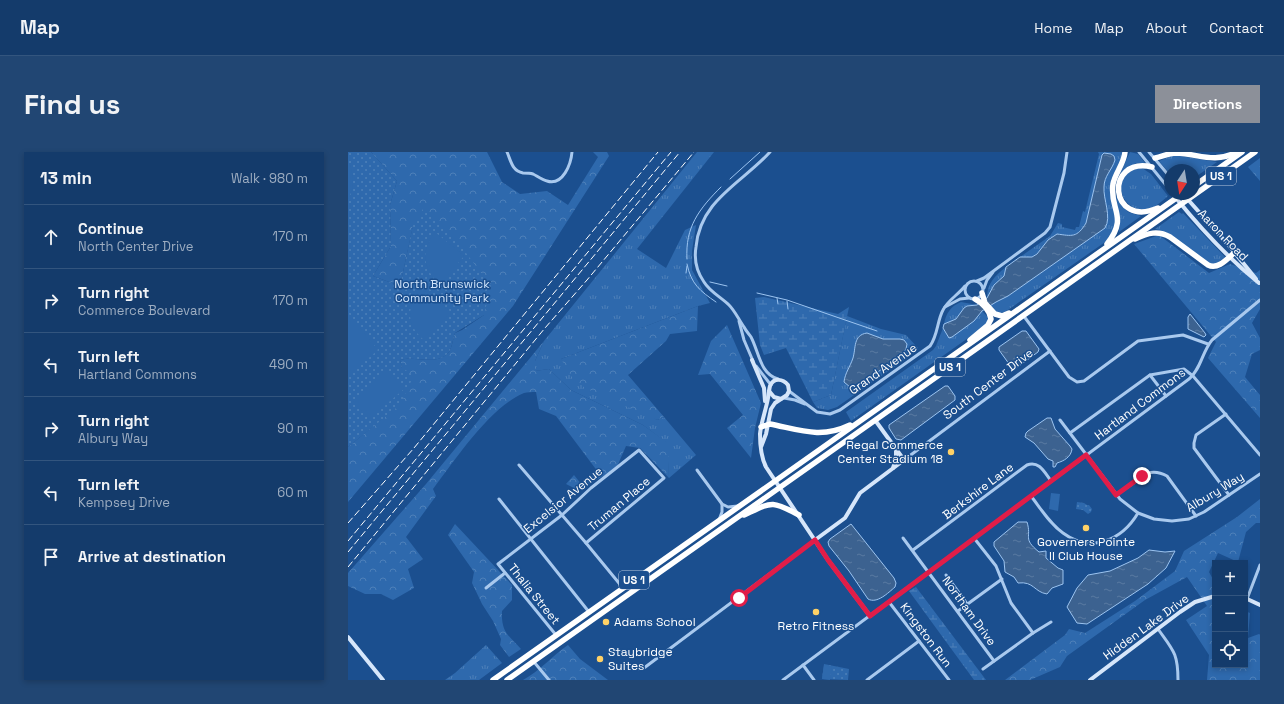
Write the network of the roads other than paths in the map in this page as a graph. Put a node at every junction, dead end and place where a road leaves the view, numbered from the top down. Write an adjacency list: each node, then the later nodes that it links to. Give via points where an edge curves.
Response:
1 (508, 152): 2 (street, via 516,170 553,182 565,173)
2 (572, 152)
3 (770, 152): 39 (street, via 710,208 696,240 696,264 702,278)
4 (1066, 152): 27 (street, Grand Avenue, via 1063,177 1050,227)
5 (1125, 152): 24 (highway, via 1113,186 1118,227)
6 (1139, 152): 12 (street)
7 (1149, 152): 11 (street)
8 (1237, 152): 11 (highway, via 1218,158 1175,153)
9 (1242, 152): 15 (highway, US 1)
10 (1255, 152): 16 (highway, US 1)
11 (1155, 158): 13 (street)
12 (1152, 167): 14 (street); 21 (highway, via 1136,166 1125,173 1118,185 1121,200 1128,208 1139,212 1150,211)
13 (1164, 169)
14 (1164, 182)
15 (1200, 182)
16 (1200, 191)
17 (1172, 200): 21 (highway, US 1)
18 (1178, 200): 22 (street, Aaron Road)
19 (1187, 200): 22 (highway, US 1)
20 (1189, 200): 25 (street, Aaron Road)
21 (1170, 203): 24 (highway, US 1)
22 (1181, 204): 23 (highway, US 1); 26 (street, Aaron Road)
23 (1121, 246): 26 (highway, via 1158,232 1170,237 1211,267); 38 (highway, US 1)
24 (1103, 250): 36 (highway, US 1)
25 (1235, 252): 26 (highway); 29 (street, Aaron Road)
26 (1230, 257): 29 (street, Aaron Road)
27 (997, 268): 28 (street, Grand Avenue); 31 (street, Grand Avenue, via 988,278)
28 (977, 281): 30 (street, Grand Avenue); 31 (street, via 982,285)
29 (1259, 284)
30 (966, 286): 32 (street, via 966,295); 35 (street, Grand Avenue)
31 (982, 292): 32 (street, Grand Avenue, via 978,298); 34 (highway)
32 (973, 298): 34 (highway); 35 (street, Grand Avenue, via 960,298)
33 (1260, 300): 40 (street, Hartland Commons)
34 (982, 302): 37 (highway)
35 (944, 308): 52 (street, Grand Avenue, via 934,340 924,350 835,413 822,414)
36 (1015, 311): 37 (highway, via 1000,316); 42 (highway, US 1)
37 (990, 312): 42 (highway, via 989,324)
38 (1023, 315): 41 (street); 56 (highway, US 1)
39 (738, 318): 43 (street); 46 (street, via 751,338 766,371)
40 (1208, 344): 41 (street, South Center Drive, via 1183,335 1138,341 1088,379 1079,382 1071,379); 45 (street, Hartland Commons)
41 (1050, 351): 65 (street, South Center Drive)
42 (955, 354): 55 (highway, US 1)
43 (752, 360): 47 (street); 53 (street, via 764,388)
44 (1150, 375): 45 (street, via 1184,369); 50 (street); 60 (street)
45 (1193, 376): 50 (street, Hartland Commons); 54 (street)
46 (780, 379): 47 (street); 49 (street, via 786,383)
47 (771, 385): 48 (street)
48 (769, 390): 51 (street, via 774,397); 53 (street)
49 (789, 391): 51 (street); 52 (street, Grand Avenue)
50 (1166, 396): 63 (street, Hartland Commons)
51 (782, 398): 52 (street, Grand Avenue, via 798,401); 58 (street, via 772,407)
52 (810, 407)
53 (765, 410): 59 (street)
54 (1226, 414): 64 (street); 74 (street, via 1196,435 1194,448)
55 (865, 418): 58 (highway, via 828,433); 71 (highway, US 1)
56 (875, 420): 62 (street); 73 (highway, US 1)
57 (1060, 420): 60 (street, Albury Way)
58 (768, 424): 59 (highway); 61 (street)
59 (762, 427): 61 (street)
60 (1070, 433): 63 (street, Albury Way)
61 (761, 447): 71 (street, via 763,461)
62 (896, 448): 65 (street); 67 (street)
63 (1086, 455): 72 (street, Hartland Commons); 75 (street, Albury Way)
64 (1260, 455)
65 (904, 460): 67 (street, South Center Drive)
66 (519, 465): 81 (street)
67 (893, 468): 89 (street, South Center Drive, via 860,493 845,518)
68 (697, 470): 78 (street)
69 (1260, 474): 74 (street, Albury Way)
70 (664, 478): 81 (street, Excelsior Avenue, via 639,450); 90 (street, Truman Place)
71 (775, 481): 73 (street); 79 (highway, US 1)
72 (1051, 481): 76 (street, Hartland Commons); 91 (street, Berkshire Lane, via 1039,465 1027,465)
73 (779, 487): 82 (street); 84 (highway, US 1)
74 (1229, 494): 83 (street, Albury Way)
75 (1116, 495): 80 (street, Albury Way); 83 (street, via 1148,472 1161,472 1167,476)
76 (1031, 496): 80 (street, via 1061,532 1069,538 1087,542 1102,542 1120,534); 87 (street, Hartland Commons)
77 (499, 499): 88 (street)
78 (722, 504): 79 (street, via 728,507); 85 (street)
79 (741, 506): 85 (highway, US 1)
80 (1138, 513): 83 (street, Albury Way, via 1166,521)
81 (562, 514): 88 (street, Excelsior Avenue); 90 (street)
82 (799, 516): 84 (highway, via 773,504); 89 (street)
83 (1196, 516)
84 (733, 520): 116 (highway, US 1)
85 (719, 521): 99 (highway, US 1)
86 (903, 538): 91 (street, Northam Drive)
87 (974, 538): 94 (street, Hartland Commons); 97 (street, via 996,566)
88 (530, 539): 92 (street, Excelsior Avenue); 107 (street)
89 (815, 540): 108 (street); 118 (street, via 644,668)
90 (586, 543): 99 (street)
91 (913, 550): 94 (street, Northam Drive)
92 (498, 564): 95 (street, Thalia Street)
93 (1260, 565): 100 (street)
94 (929, 572): 103 (street, Hartland Commons); 106 (street, Northam Drive)
95 (505, 573): 98 (street); 112 (street, Thalia Street)
96 (946, 575): 104 (street)
97 (1002, 579): 104 (street); 111 (street, via 1011,603)
98 (486, 588)
99 (623, 588): 107 (highway, US 1)
100 (1247, 596)
101 (1212, 597): 110 (street, Hidden Lake Drive, via 1195,602)
102 (1248, 600): 105 (street)
103 (889, 602): 108 (street, Hartland Commons); 114 (street, Kingston Run)
104 (967, 604): 106 (street)
105 (1260, 605)
106 (958, 611): 115 (street, Northam Drive)
107 (589, 612): 112 (highway, US 1)
108 (870, 616): 117 (street, Hartland Commons)
109 (1051, 622): 111 (street)
110 (1158, 629): 128 (street, Hidden Lake Drive); 129 (street, via 1175,652)
111 (1033, 633): 115 (street)
112 (556, 635): 121 (highway, US 1)
113 (348, 637): 120 (street)
114 (920, 641): 126 (street); 127 (street, Kingston Run)
115 (994, 661): 119 (street)
116 (534, 662): 122 (highway, US 1); 123 (street)
117 (803, 665): 124 (street, Hartland Commons); 125 (street)
118 (637, 668)
119 (983, 669)
120 (383, 680)
121 (493, 680)
122 (506, 680)
123 (549, 680)
124 (783, 680)
125 (814, 680)
126 (867, 680)
127 (949, 680)
128 (1090, 680)
129 (1178, 680)

